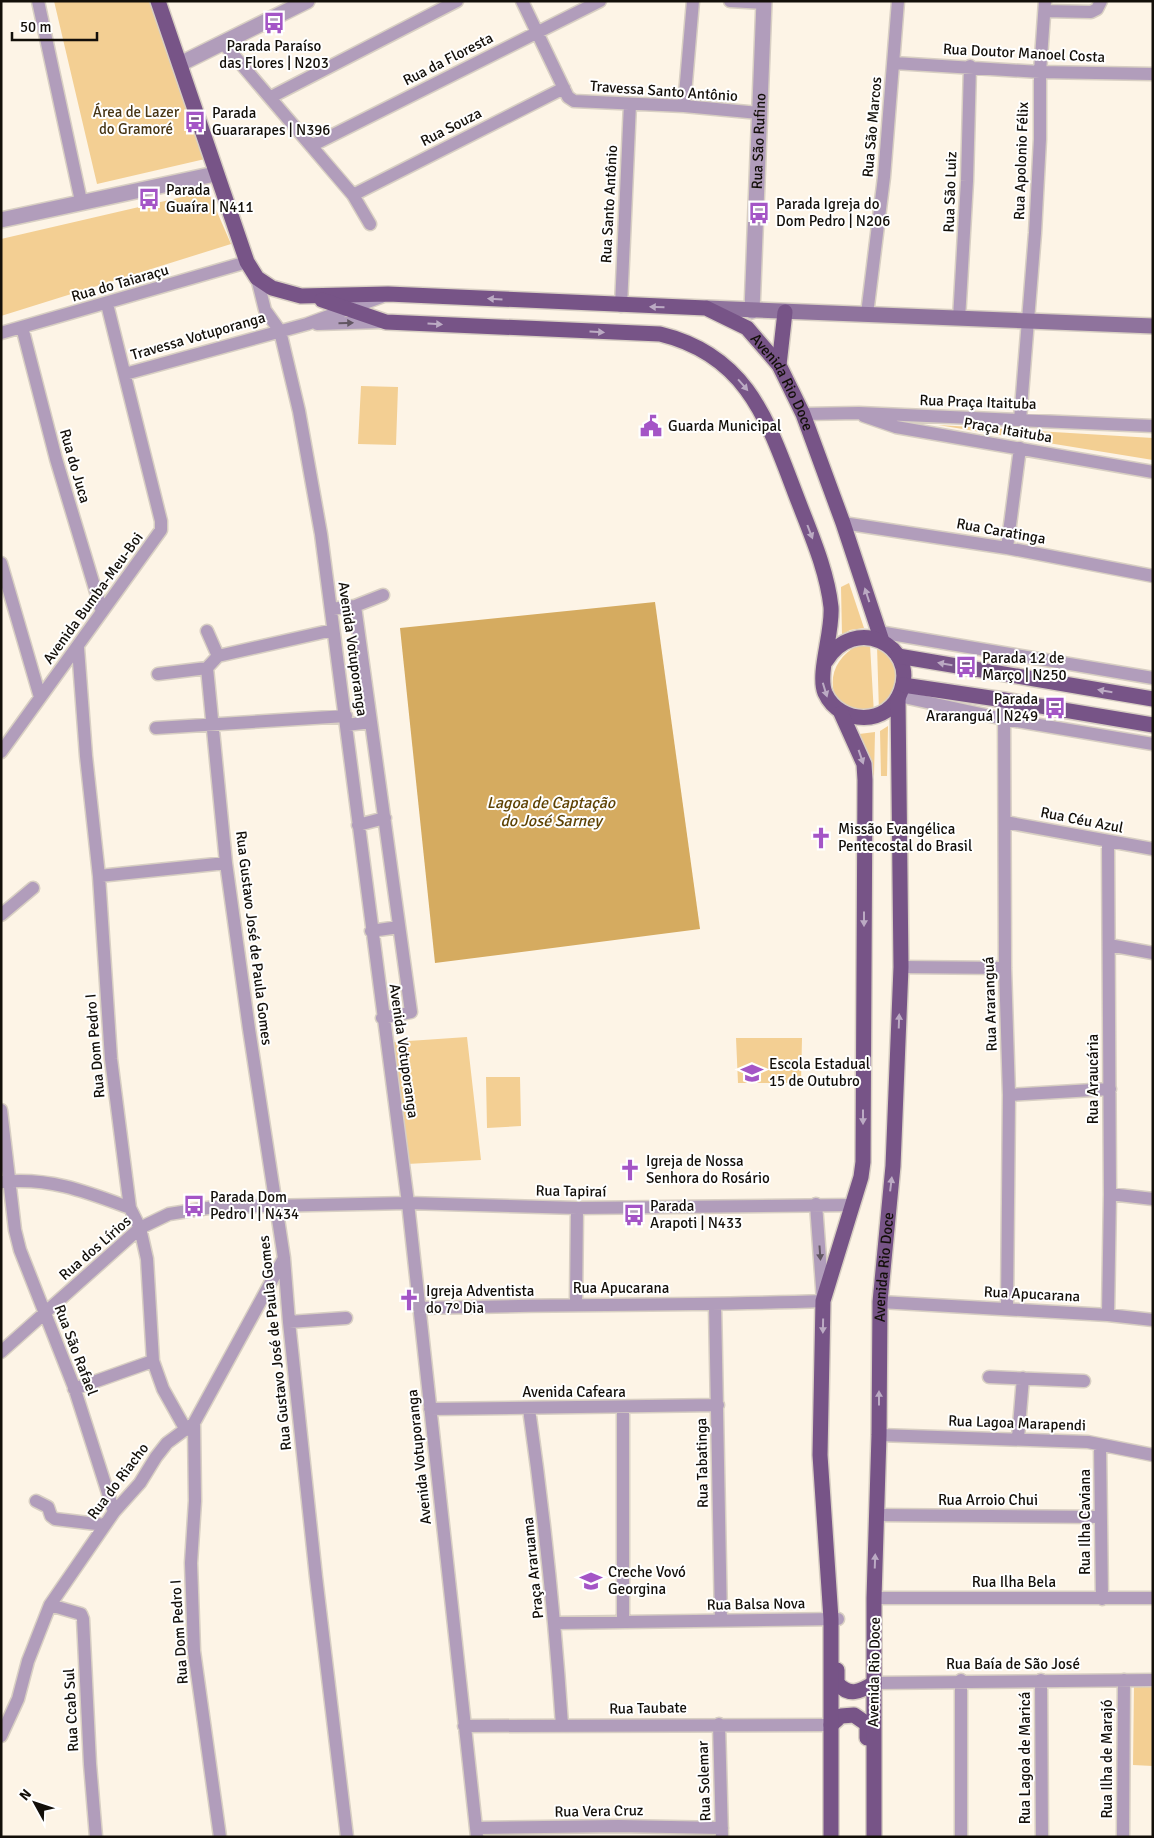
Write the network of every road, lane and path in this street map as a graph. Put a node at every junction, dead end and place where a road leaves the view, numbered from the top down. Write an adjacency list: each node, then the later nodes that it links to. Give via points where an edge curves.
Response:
1 (38, 1): 28 (street)
2 (457, 1): 21 (street)
3 (522, 1): 13 (street)
4 (600, 1): 13 (street, Rua da Floresta)
5 (693, 1): 23 (street)
6 (730, 1): 10 (street)
7 (898, 1): 15 (street, Rua São Marcos)
8 (1101, 1): 12 (street, via 1091,12)
9 (158, 2): 16 (main road)
10 (764, 2): 24 (street, Rua São Rufino)
11 (298, 3): 14 (street)
12 (1045, 6): 18 (street, Rua Apolonio Félix)
13 (538, 32): 20 (street); 25 (street, Rua da Floresta)
14 (224, 44): 16 (street); 21 (street)
15 (894, 63): 17 (street, Rua Doutor Manoel Costa); 41 (street, Rua São Marcos)
16 (180, 64): 26 (main road)
17 (970, 66): 18 (street, Rua Doutor Manoel Costa); 42 (street, Rua São Luiz)
18 (1040, 72): 19 (street, Rua Doutor Manoel Costa); 44 (street, Rua Apolonio Félix, via 1040,139)
19 (1153, 74)
20 (566, 93): 22 (street, Travessa Santo Antônio, via 577,102); 27 (street, Rua Souza)
21 (271, 97): 25 (street)
22 (630, 104): 23 (street, Travessa Santo Antônio); 36 (street, Rua Santo Antônio)
23 (684, 106): 24 (street, Travessa Santo Antônio)
24 (759, 113): 39 (street, Rua São Rufino)
25 (311, 146): 27 (street)
26 (215, 174): 28 (street); 31 (main road)
27 (353, 195): 30 (street)
28 (81, 201): 29 (street)
29 (1, 220)
30 (370, 224)
31 (247, 262): 32 (main road); 35 (street, Rua do Taiaraçu)
32 (257, 278): 34 (main road, Avenida Rio Doce, via 287,294); 48 (street, Avenida Votuporanga, via 265,310)
33 (388, 294): 34 (main road, Avenida Rio Doce); 36 (main road, Avenida Rio Doce, one-way to 33); 37 (street, Avenida Rio Doce)
34 (311, 296): 37 (main road, Avenida Rio Doce)
35 (108, 304): 47 (street, Rua do Taiaraçu); 51 (street, Avenida Bumba-Meu-Boi)
36 (621, 306): 38 (main road, Avenida Rio Doce, one-way to 36)
37 (346, 308): 43 (main road, Avenida Rio Doce); 45 (street, Avenida Rio Doce)
38 (706, 308): 39 (main road); 50 (main road, Avenida Rio Doce, via 747,328)
39 (752, 311): 40 (main road)
40 (785, 312): 41 (main road); 50 (main road)
41 (867, 314): 42 (main road)
42 (959, 319): 44 (main road)
43 (386, 322): 45 (street, Avenida Rio Doce, one-way to 43); 72 (main road, Avenida Rio Doce, one-way to 72, via 660,334 685,340 709,354 752,395 767,421 812,538 828,586 831,610)
44 (1027, 322): 46 (main road); 54 (street, Rua Apolonio Félix)
45 (307, 324): 48 (street, Avenida Rio Doce)
46 (1153, 326)
47 (22, 327): 49 (street, Rua do Taiaraçu); 65 (street, Rua do Juca, via 56,459)
48 (280, 330): 51 (street, Travessa Votuporanga); 64 (street, Avenida Votuporanga, via 299,411)
49 (1, 333)
50 (779, 365): 53 (main road, Avenida Rio Doce)
51 (125, 374): 65 (street, Avenida Bumba-Meu-Boi, via 161,530)
52 (859, 413): 53 (street, Rua Praça Itaituba); 54 (street, Rua Praça Itaituba); 56 (street, Praça Itaituba, via 896,427)
53 (802, 414): 58 (main road, Avenida Rio Doce)
54 (1020, 420): 55 (street, Rua Praça Itaituba)
55 (1153, 426)
56 (1020, 448): 57 (street, Praça Itaituba); 59 (street)
57 (1153, 472)
58 (843, 523): 59 (street, Rua Caratinga); 68 (main road, Avenida Rio Doce, one-way to 58)
59 (1007, 548): 61 (street, Rua Caratinga)
60 (1, 563): 77 (street)
61 (1153, 576)
62 (383, 595): 63 (street)
63 (355, 606): 64 (street); 83 (street, Avenida Votuporanga)
64 (331, 609): 66 (street, Avenida Votuporanga)
65 (102, 612): 69 (street, Avenida Bumba-Meu-Boi)
66 (333, 630): 70 (street); 82 (street, Avenida Votuporanga)
67 (206, 631): 70 (street)
68 (881, 637): 71 (main road); 72 (main road, via 850,639 836,648); 75 (street)
69 (78, 648): 77 (street, Avenida Bumba-Meu-Boi); 95 (street, Rua Dom Pedro I)
70 (218, 656): 73 (street)
71 (898, 656): 76 (main road, Avenida Rio Doce, via 904,675); 78 (main road, one-way to 71)
72 (826, 661): 80 (main road, Avenida Rio Doce, one-way to 80, via 822,680 824,690 834,707)
73 (207, 668): 74 (street); 84 (street, Rua Gustavo José de Paula Gomes)
74 (158, 674)
75 (1153, 678)
76 (900, 693): 79 (main road); 80 (main road, via 889,709 876,716 862,719); 81 (street); 102 (main road, Avenida Rio Doce)
77 (40, 697): 88 (street, Avenida Bumba-Meu-Boi)
78 (1153, 699)
79 (1004, 700): 81 (street, Rua Araranguá); 85 (main road)
80 (842, 713): 113 (main road, Avenida Rio Doce, one-way to 113, via 864,764 865,780 863,1162)
81 (1004, 719): 87 (street); 90 (street, Rua Araranguá)
82 (346, 721): 83 (street); 84 (street); 91 (street, Avenida Votuporanga)
83 (371, 722): 89 (street, Avenida Votuporanga)
84 (212, 723): 86 (street); 94 (street, Rua Gustavo José de Paula Gomes)
85 (1153, 725)
86 (156, 728)
87 (1153, 744)
88 (1, 752)
89 (385, 818): 91 (street); 98 (street, Avenida Votuporanga)
90 (1005, 822): 92 (street, Rua Céu Azul); 103 (street, Rua Araranguá)
91 (358, 826): 99 (street, Avenida Votuporanga)
92 (1108, 842): 93 (street, Rua Céu Azul); 100 (street, Rua Araucária)
93 (1153, 849)
94 (226, 863): 95 (street); 114 (street, Rua Gustavo José de Paula Gomes)
95 (100, 876): 115 (street, Rua Dom Pedro I, via 111,1059)
96 (33, 888): 97 (street)
97 (1, 915)
98 (399, 927): 99 (street); 104 (street, Avenida Votuporanga, via 412,1012)
99 (371, 931): 104 (street, Avenida Votuporanga)
100 (1109, 945): 101 (street); 105 (street, Rua Araucária)
101 (1153, 953)
102 (901, 967): 103 (street); 120 (main road, Avenida Rio Doce, one-way to 102, via 893,1166)
103 (1004, 968): 106 (street, Rua Araranguá)
104 (382, 1018): 111 (street, Avenida Votuporanga)
105 (1110, 1089): 106 (street); 109 (street, Rua Araucária)
106 (1009, 1095): 124 (street, Rua Araranguá)
107 (1, 1110): 108 (street, Rua São Rafael)
108 (5, 1182): 115 (street, via 52,1182); 125 (street, Rua São Rafael, via 18,1243)
109 (1110, 1194): 110 (street); 126 (street, Rua Araucária)
110 (1153, 1199)
111 (408, 1203): 114 (street, Rua dos Lírios); 116 (street, Rua Tapiraí); 123 (street, Avenida Votuporanga)
112 (816, 1204): 113 (street, Rua Tapiraí); 116 (street, Rua Tapiraí); 119 (street, Avenida Rio Doce, one-way to 119)
113 (853, 1205): 119 (main road, Avenida Rio Doce)
114 (276, 1207): 117 (street, Rua dos Lírios, via 214,1207 169,1214); 118 (street, Rua Gustavo José de Paula Gomes)
115 (130, 1208): 117 (street, Rua Dom Pedro I)
116 (577, 1208): 121 (street)
117 (140, 1228): 125 (street, Rua dos Lírios); 131 (street, Rua Dom Pedro I, via 147,1259)
118 (284, 1258): 129 (street, Rua Gustavo José de Paula Gomes); 140 (street, Rua do Riacho)
119 (823, 1301): 122 (street, Rua Apucarana); 154 (main road, Avenida Rio Doce, one-way to 154, via 820,1455 828,1583)
120 (880, 1302): 124 (street, Rua Apucarana); 141 (main road, Avenida Rio Doce, one-way to 120)
121 (576, 1304): 122 (street, Rua Apucarana); 123 (street, Rua Apucarana)
122 (715, 1305): 136 (street, Rua Tabatinga)
123 (419, 1308): 138 (street, Avenida Votuporanga)
124 (1007, 1308): 126 (street, Rua Apucarana)
125 (44, 1313): 130 (street, Rua dos Lírios); 135 (street, Rua São Rafael)
126 (1108, 1315): 128 (street, Rua Apucarana)
127 (346, 1318): 129 (street)
128 (1153, 1320)
129 (289, 1322): 175 (street, Rua Gustavo José de Paula Gomes)
130 (1, 1352)
131 (152, 1362): 135 (street); 140 (street, Rua Dom Pedro I, via 164,1389)
132 (990, 1376): 133 (street)
133 (1022, 1378): 134 (street); 142 (street)
134 (1084, 1381)
135 (74, 1389): 146 (street, Rua São Rafael)
136 (718, 1406): 137 (street, Avenida Cafeara); 155 (street, Rua Tabatinga)
137 (623, 1408): 139 (street, Avenida Cafeara); 156 (street)
138 (430, 1409): 139 (street, Avenida Cafeara); 166 (street, Avenida Votuporanga)
139 (529, 1409): 157 (street, Praça Araruama)
140 (190, 1426): 146 (street, Rua do Riacho, via 167,1443 140,1483); 174 (street, Rua Dom Pedro I, via 195,1501 191,1564 194,1651)
141 (879, 1435): 142 (street, Rua Lagoa Marapendi); 147 (main road, Avenida Rio Doce)
142 (1018, 1438): 143 (street, Rua Lagoa Marapendi)
143 (1100, 1445): 144 (street, Rua Lagoa Marapendi); 148 (street, Rua Ilha Caviana)
144 (1153, 1456)
145 (36, 1501): 149 (street, via 48,1507 55,1519)
146 (114, 1512): 149 (street, Rua do Riacho)
147 (877, 1515): 148 (street, Rua Arroio Chui); 150 (main road, Avenida Rio Doce, one-way to 147)
148 (1100, 1517): 152 (street, Rua Ilha Caviana)
149 (105, 1524): 153 (street, Rua do Riacho)
150 (874, 1598): 152 (street, Rua Ilha Bela); 162 (main road, Avenida Rio Doce)
151 (1153, 1598): 152 (street, Rua Ilha Bela)
152 (1102, 1599)
153 (50, 1605): 167 (street, Rua do Riacho, via 28,1661 18,1699); 173 (street, Rua Ccab Sul, via 81,1614 83,1619)
154 (834, 1619): 155 (street, Rua Balsa Nova); 162 (main road, via 837,1683 854,1693); 165 (main road, Avenida Rio Doce)
155 (721, 1621): 156 (street, Rua Balsa Nova)
156 (623, 1622): 157 (street, Rua Balsa Nova)
157 (556, 1624): 164 (street, Praça Araruama)
158 (961, 1680): 159 (street, Rua Baía de São José); 162 (street, Rua Baía de São José); 177 (street)
159 (1041, 1680): 160 (street, Rua Baía de São José); 178 (street, Rua Lagoa de Maricá)
160 (1124, 1680): 161 (street, Rua Baía de São José); 179 (street, Rua Ilha de Marajó)
161 (1153, 1680)
162 (874, 1682): 172 (main road, Avenida Rio Doce)
163 (719, 1724): 164 (street, Rua Taubate); 165 (street, Rua Taubate); 171 (street, Rua Solemar)
164 (562, 1725): 166 (street, Rua Taubate)
165 (831, 1725): 172 (main road, via 840,1716 848,1714 861,1718 867,1724 866,1805); 176 (main road, Avenida Rio Doce)
166 (464, 1726): 169 (street, Avenida Votuporanga)
167 (1, 1736)
168 (618, 1831): 170 (street, Rua Vera Cruz); 171 (street, Rua Vera Cruz)
169 (477, 1832): 170 (street, Rua Vera Cruz)
170 (569, 1832)
171 (722, 1832)
172 (874, 1834)
173 (96, 1837)
174 (220, 1837)
175 (347, 1837)
176 (830, 1837)
177 (961, 1837)
178 (1042, 1837)
179 (1124, 1837)

